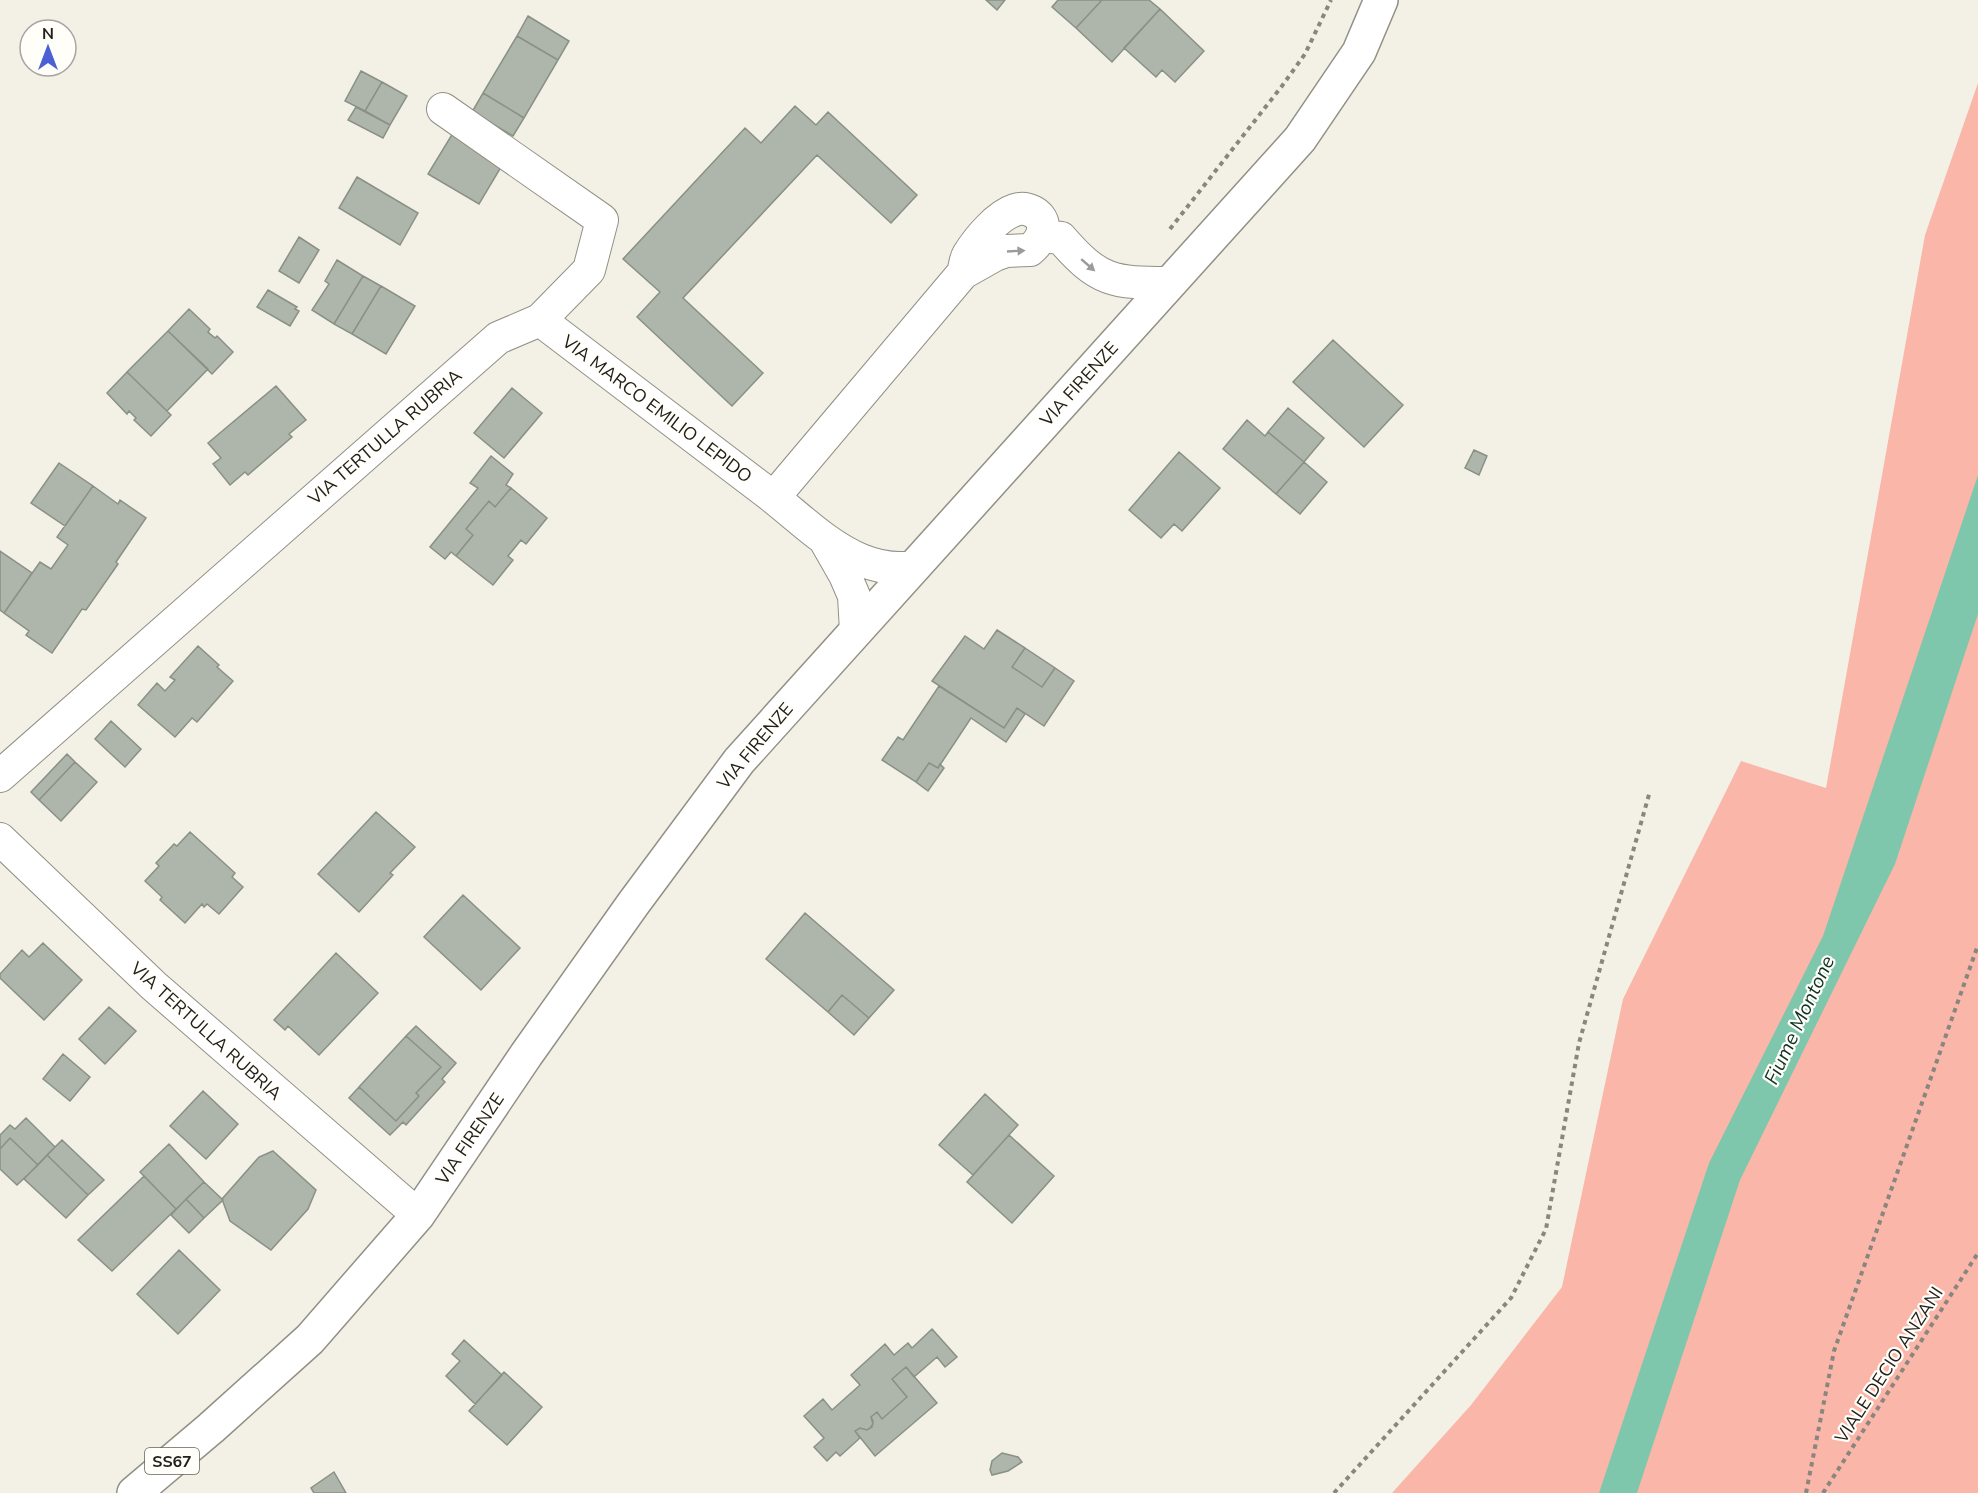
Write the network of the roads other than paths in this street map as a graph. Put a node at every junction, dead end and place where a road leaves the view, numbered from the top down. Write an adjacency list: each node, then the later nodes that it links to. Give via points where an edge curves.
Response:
1 (1381, 0): 3 (main road, VIA FIRENZE, via 1359,52 1300,139)
2 (442, 109): 4 (street, VIA TERTULLA RUBRIA, via 602,220 589,270)
3 (1170, 283): 5 (street, one-way to 3, via 963,273 995,255 1030,250 1042,236 1060,238 1100,275 1126,282); 7 (main road, VIA FIRENZE)
4 (540, 320): 5 (street, VIA MARCO EMILIO LEPIDO); 9 (street, VIA TERTULLA RUBRIA, via 498,338)
5 (774, 497): 6 (street, VIA MARCO EMILIO LEPIDO)
6 (824, 539): 7 (street, VIA MARCO EMILIO LEPIDO, via 859,559 883,567); 8 (street, VIA MARCO EMILIO LEPIDO, via 854,596)
7 (914, 567): 8 (main road, VIA FIRENZE)
8 (856, 631): 11 (main road, VIA FIRENZE, via 739,761 633,904)
9 (0, 776)
10 (0, 839): 11 (street, VIA TERTULLA RUBRIA, via 154,986)
11 (418, 1215): 12 (main road, VIA FIRENZE / SS67, via 310,1339)
12 (134, 1493)

